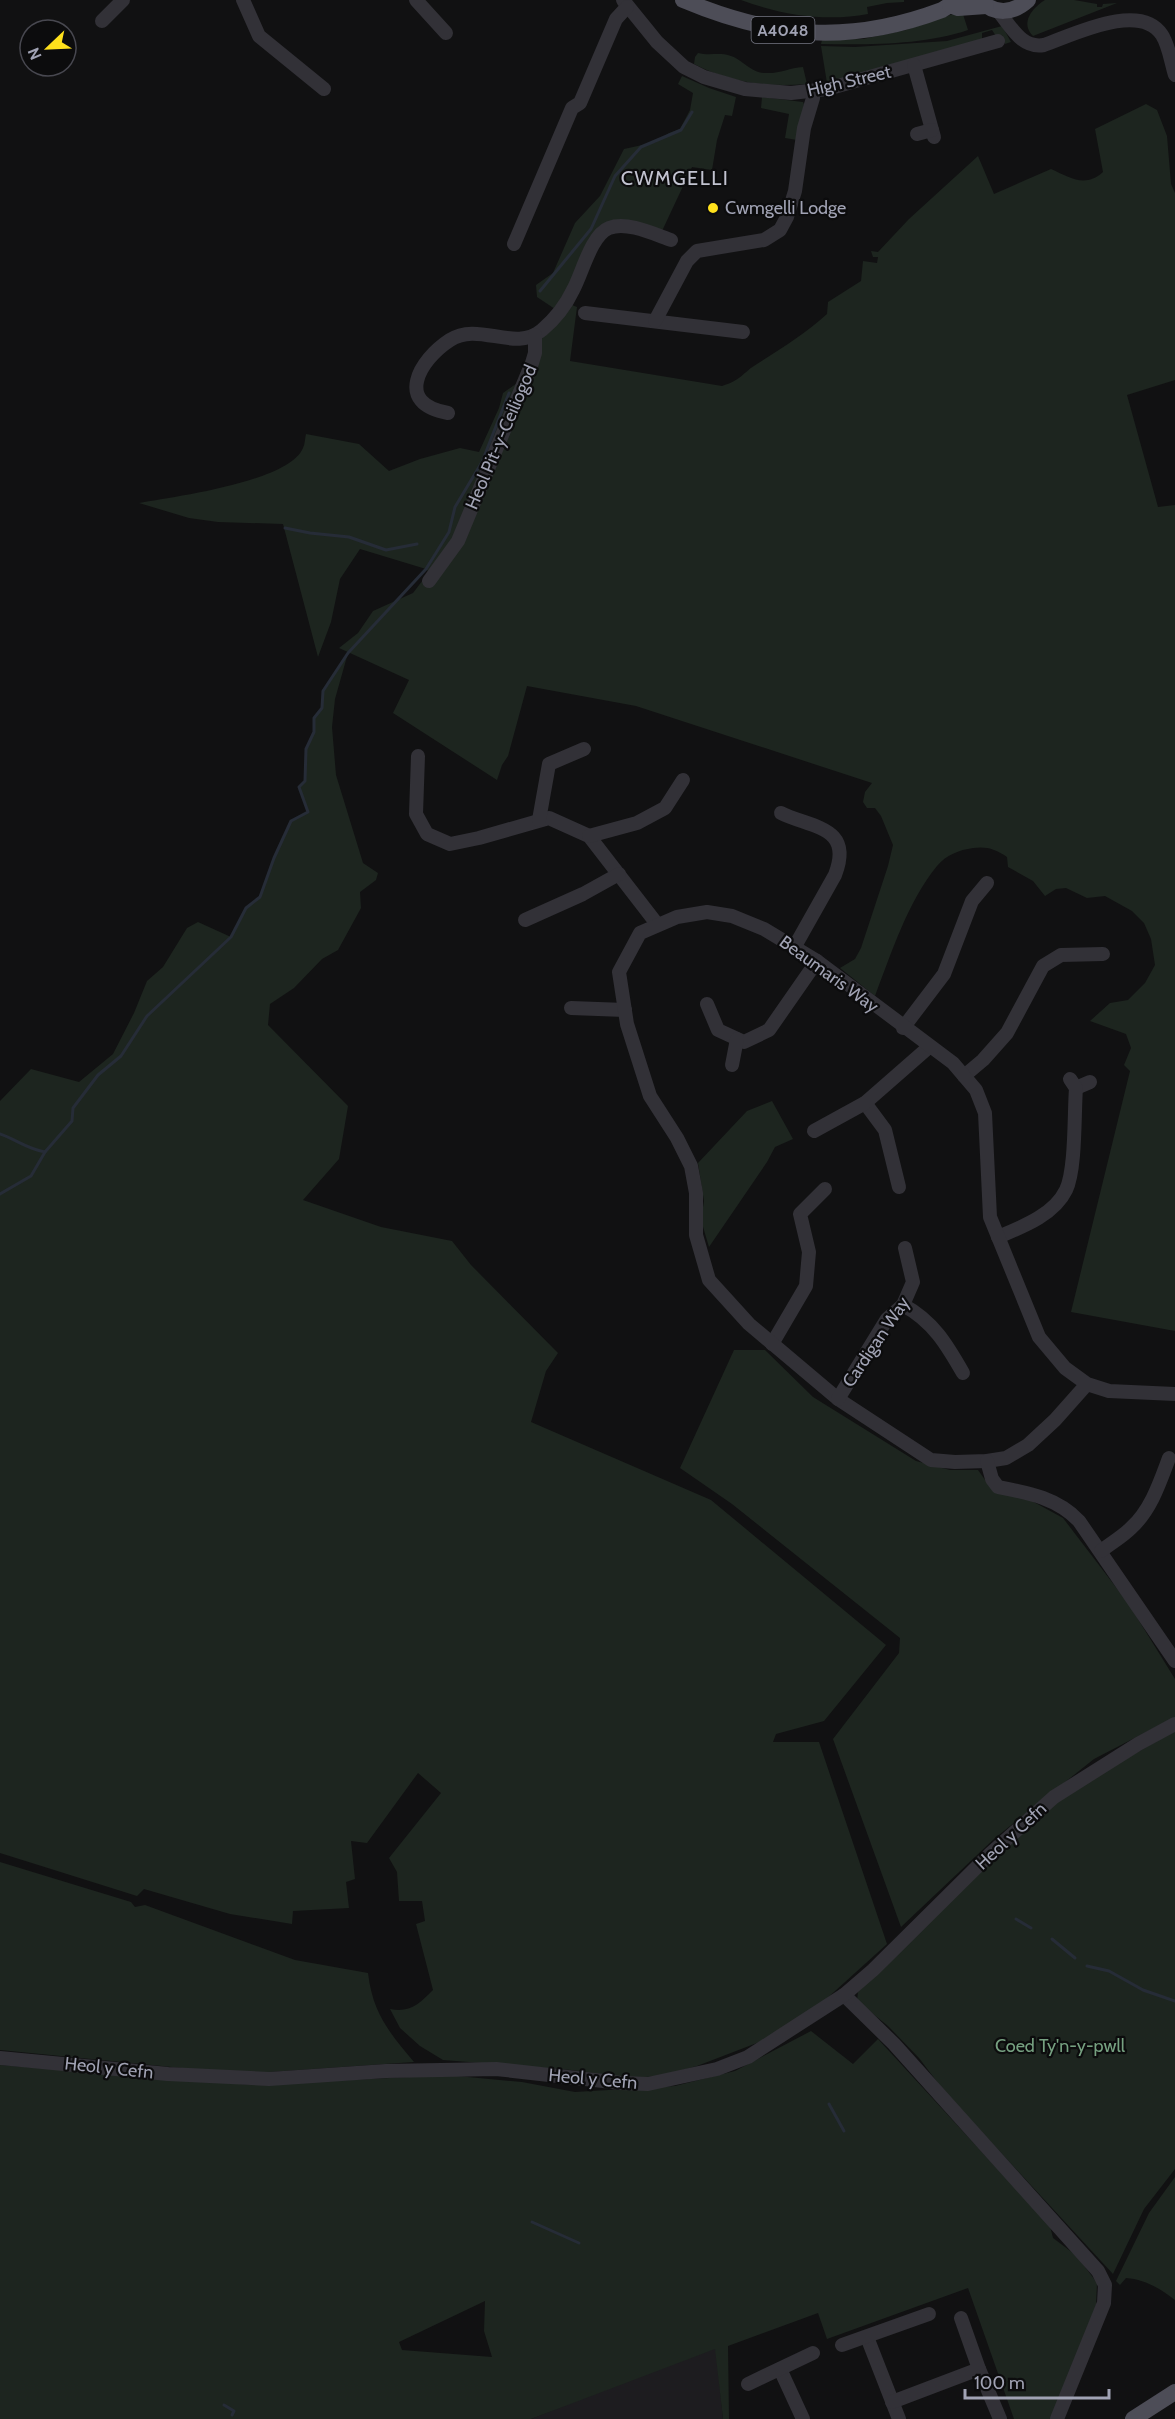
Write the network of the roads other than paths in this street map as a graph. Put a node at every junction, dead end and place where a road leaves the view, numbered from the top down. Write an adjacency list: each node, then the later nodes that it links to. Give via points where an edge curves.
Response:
1 (123, 0): 9 (street)
2 (243, 0): 15 (street, via 259,36)
3 (416, 0): 11 (street)
4 (683, 0): 7 (main road, A4048, via 748,24 810,32 887,27)
5 (1025, 2): 8 (main road, via 1016,9); 10 (street)
6 (625, 3): 16 (street, High Street, via 657,42 684,67 704,77 745,89); 20 (street, via 580,103 572,108)
7 (945, 4): 8 (main road, A4048, via 958,8)
8 (988, 6): 10 (street)
9 (102, 21)
10 (1017, 32): 14 (street, via 1023,41 1038,46 1121,20 1141,20 1162,35)
11 (446, 33)
12 (992, 39): 13 (street, High Street)
13 (914, 65): 16 (street, High Street); 17 (street, via 933,133)
14 (1175, 75)
15 (324, 89)
16 (812, 92): 21 (street, via 795,191 780,230 764,240 697,251)
17 (917, 134)
18 (617, 233): 19 (street, via 662,244)
19 (671, 240): 21 (street); 25 (street, via 633,228 607,228 596,239 567,302)
20 (514, 244)
21 (693, 255): 23 (street)
22 (585, 313): 23 (street)
23 (655, 321): 24 (street)
24 (743, 332)
25 (535, 335): 26 (street, via 512,340 466,334 452,339 435,353 419,373 418,395 434,411); 27 (street, Heol Pit-y-Ceiliogod, via 532,363 458,540)
26 (448, 413)
27 (429, 581)
28 (584, 749): 31 (street, via 549,764)
29 (418, 756): 31 (street, via 416,814 427,834 450,844)
30 (683, 780): 33 (street, via 665,808 637,823)
31 (539, 820): 33 (street, via 549,818)
32 (788, 820): 38 (street, via 810,822 829,832 840,854 835,875)
33 (589, 836): 34 (street)
34 (619, 874): 36 (street); 37 (street)
35 (987, 883): 44 (street, via 972,902 944,974)
36 (525, 920)
37 (657, 924): 38 (street, Beaumaris Way, via 707,912 732,916); 43 (street, Beaumaris Way, via 640,933 619,972)
38 (795, 946): 40 (street, Beaumaris Way)
39 (1103, 954): 48 (street, via 1085,947 1043,966 1007,1033)
40 (817, 961): 44 (street, Beaumaris Way); 45 (street, via 769,1030 744,1042)
41 (707, 1005): 45 (street, via 718,1030)
42 (571, 1008): 43 (street)
43 (625, 1010): 57 (street, Beaumaris Way, via 650,1096 691,1166 696,1193 696,1235 709,1280)
44 (903, 1028): 46 (street, Beaumaris Way)
45 (738, 1039): 47 (street)
46 (929, 1047): 48 (street, Beaumaris Way); 50 (street)
47 (732, 1065)
48 (964, 1076): 54 (street, Beaumaris Way, via 976,1090 985,1113 990,1217)
49 (1090, 1082): 54 (street, via 1073,1083 1070,1176 1066,1190 1043,1215)
50 (865, 1103): 51 (street); 52 (street, via 885,1130)
51 (814, 1131)
52 (899, 1187)
53 (825, 1189): 57 (street, via 800,1214 809,1252 806,1286)
54 (998, 1237): 59 (street, Beaumaris Way, via 1039,1337 1065,1368)
55 (905, 1248): 56 (street, Cardigan Way, via 913,1282)
56 (903, 1305): 58 (street, via 938,1332); 61 (street, Cardigan Way, via 887,1319)
57 (772, 1344): 61 (street)
58 (955, 1368)
59 (1087, 1384): 60 (street, Beaumaris Way, via 1108,1391); 63 (street, via 1028,1444 1005,1458)
60 (1175, 1394)
61 (838, 1399): 63 (street, via 931,1460)
62 (1168, 1458): 64 (street, via 1141,1517)
63 (987, 1461): 64 (street, via 998,1487 1030,1493 1069,1510)
64 (1101, 1551): 65 (street)
65 (1175, 1661)
66 (1175, 1724): 67 (street, Heol y Cefn, via 1054,1797)
67 (844, 1995): 68 (street, Heol y Cefn, via 748,2057 717,2069 648,2084 496,2069 269,2079); 82 (street, via 894,2044 1098,2271 1105,2285 1104,2303)
68 (0, 2058)
69 (928, 2314): 71 (street)
70 (961, 2318): 75 (street)
71 (867, 2337): 72 (street); 78 (street)
72 (842, 2345)
73 (813, 2353): 74 (street)
74 (780, 2369): 76 (street); 79 (street)
75 (979, 2369): 78 (street); 81 (street)
76 (748, 2384)
77 (1175, 2392): 83 (main road)
78 (892, 2402): 80 (street)
79 (803, 2419)
80 (899, 2419)
81 (1000, 2419)
82 (1057, 2419)
83 (1133, 2419)

